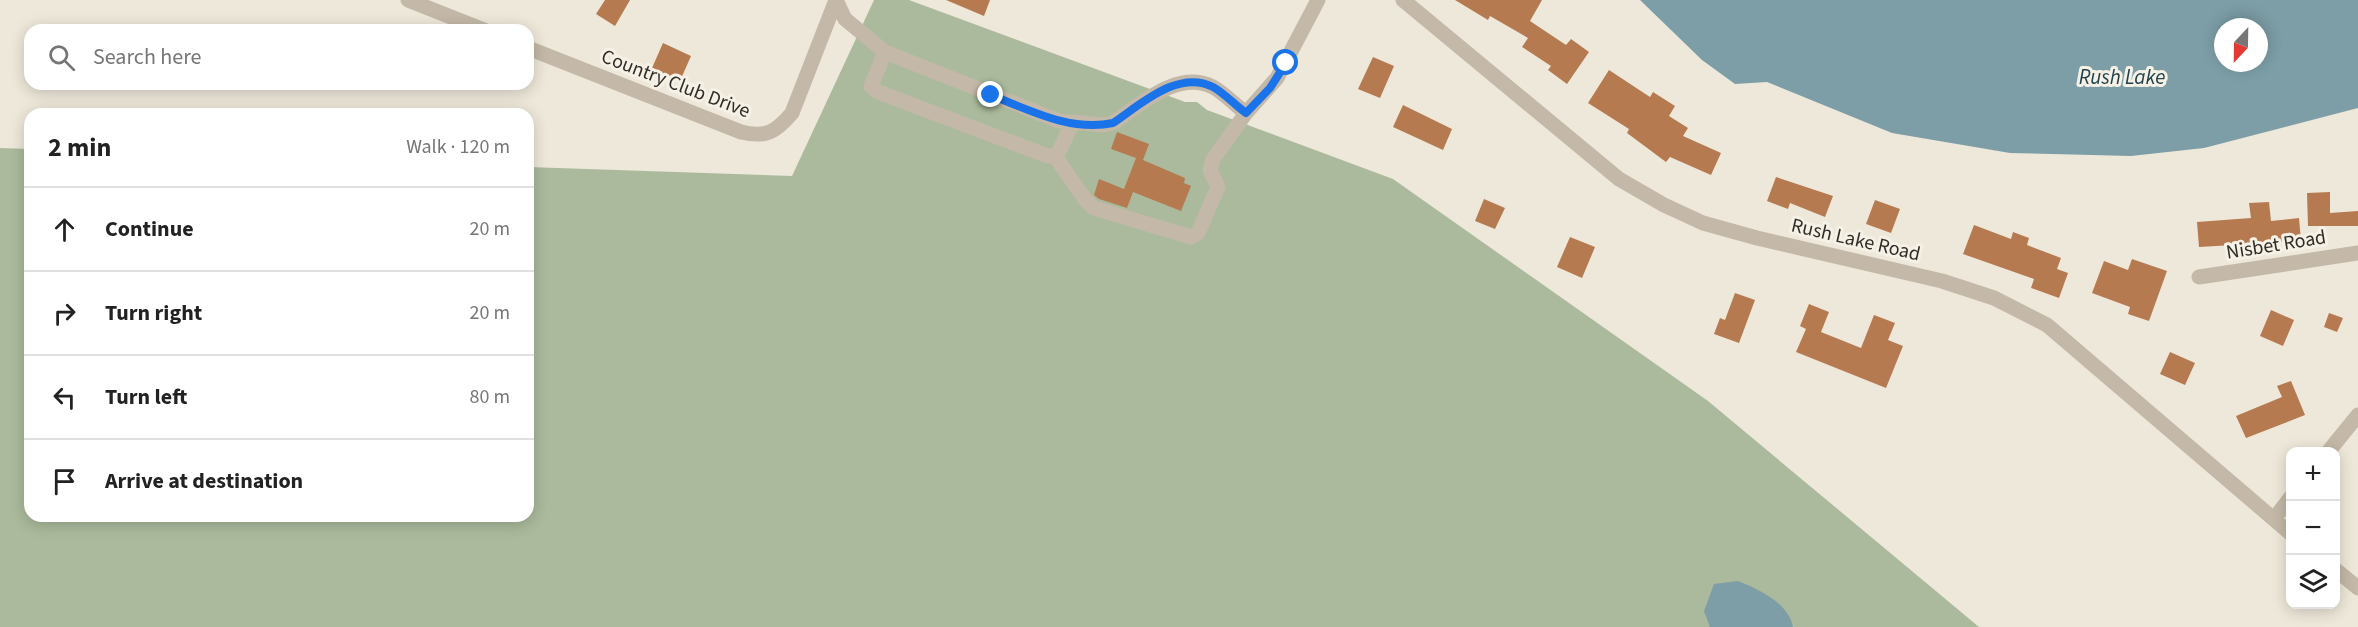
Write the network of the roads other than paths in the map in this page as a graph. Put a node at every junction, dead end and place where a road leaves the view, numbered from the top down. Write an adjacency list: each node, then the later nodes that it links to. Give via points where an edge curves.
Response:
1 (408, 0): 5 (street)
2 (836, 0): 6 (street, Country Club Drive, via 792,113 781,126 758,136); 7 (street, via 845,19)
3 (1318, 0): 8 (street, via 1277,78)
4 (1403, 0): 16 (street, Rush Lake Road, via 1619,179 1664,205 1703,223 1757,238 1942,280 1994,298 2047,325)
5 (469, 24)
6 (534, 50)
7 (885, 52): 9 (street); 10 (street, via 871,86 876,91)
8 (1246, 113): 9 (street, via 1213,87 1189,81 1156,94 1113,123); 10 (street, via 1214,159 1210,170 1218,187 1198,233 1191,237 1094,208)
9 (1072, 123): 10 (street)
10 (1055, 156)
11 (2358, 253): 12 (street, Nisbet Road)
12 (2199, 277)
13 (2358, 415): 14 (street)
14 (2332, 447)
15 (2288, 501): 16 (street)
16 (2274, 519): 17 (street, Rush Lake Road)
17 (2286, 530)
18 (2340, 573): 19 (street)
19 (2358, 588)

